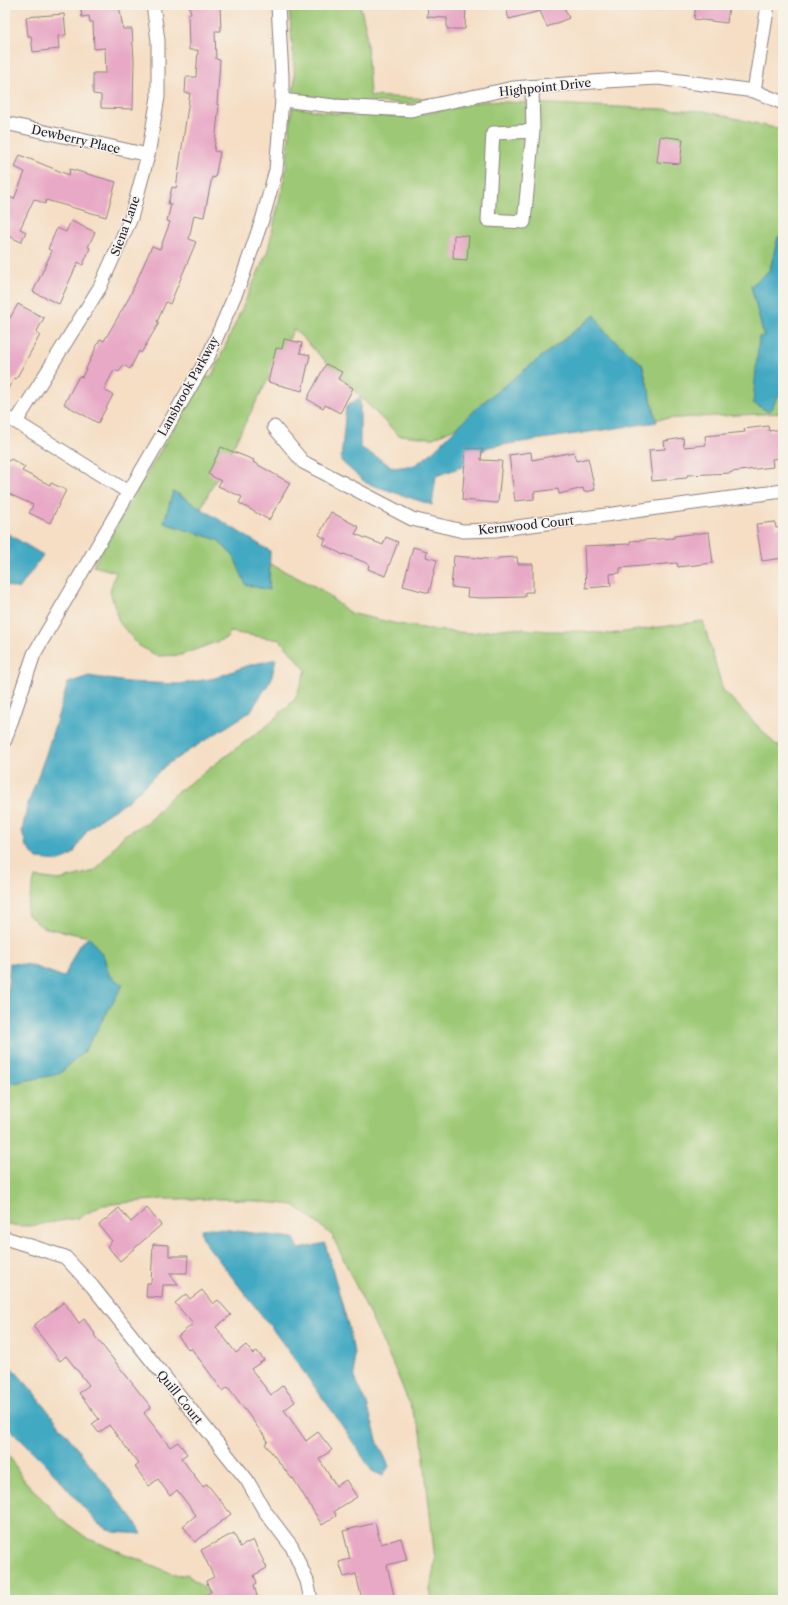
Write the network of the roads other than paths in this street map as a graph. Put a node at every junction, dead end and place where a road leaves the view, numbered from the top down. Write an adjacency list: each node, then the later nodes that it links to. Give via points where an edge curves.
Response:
1 (153, 5): 10 (street, Siena Lane, via 158,40 158,97)
2 (278, 5): 6 (street, Lansbrook Parkway)
3 (768, 5): 5 (street)
4 (532, 87): 5 (street, Highpoint Drive, via 658,78); 6 (street, Highpoint Drive, via 513,88 411,110); 9 (street)
5 (754, 91): 7 (street, Highpoint Drive)
6 (282, 100): 14 (street, Lansbrook Parkway, via 276,170 241,281 208,356)
7 (783, 103)
8 (5, 124): 10 (street, Dewberry Place)
9 (533, 131): 9 (street, via 524,222 488,220 493,133)
10 (148, 155): 11 (street, Siena Lane, via 131,218 100,287)
11 (11, 420): 14 (street)
12 (274, 427): 13 (street, Kernwood Court, via 303,462 412,519 463,531 495,530)
13 (783, 491)
14 (128, 492): 15 (street, Lansbrook Parkway, via 34,654)
15 (5, 740)
16 (5, 1238): 17 (street, Quill Court, via 65,1257 92,1286 247,1480 264,1510 292,1547 307,1581)
17 (311, 1600)

